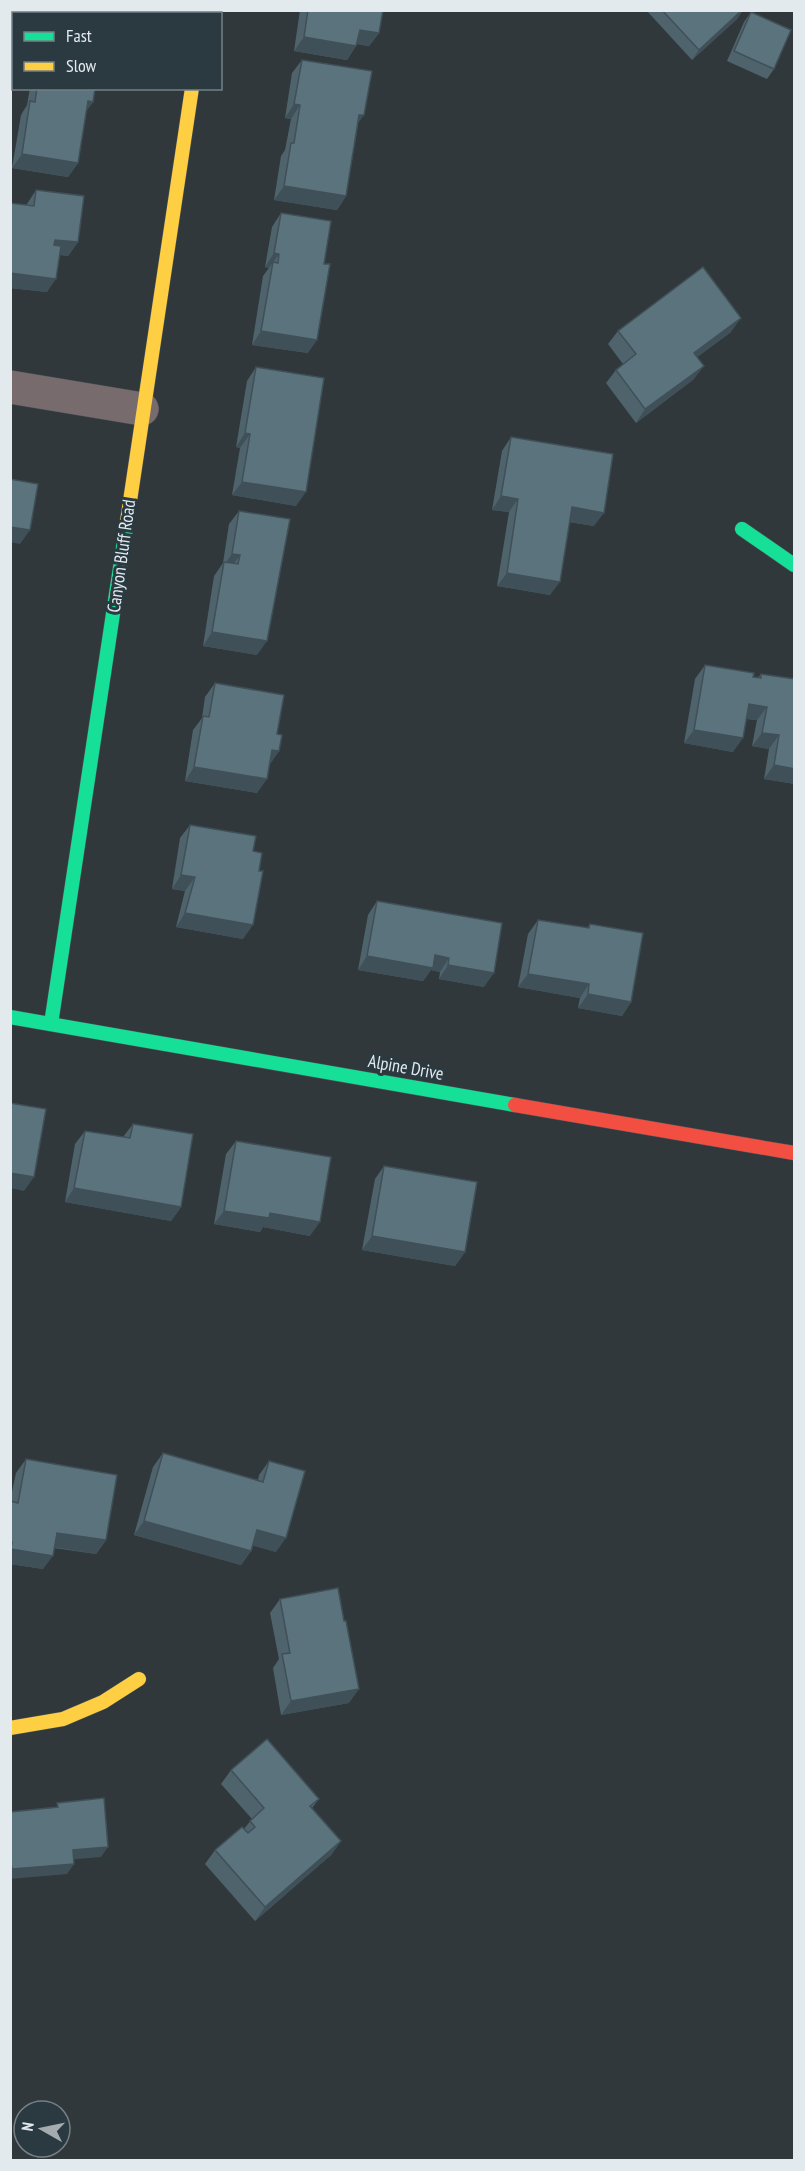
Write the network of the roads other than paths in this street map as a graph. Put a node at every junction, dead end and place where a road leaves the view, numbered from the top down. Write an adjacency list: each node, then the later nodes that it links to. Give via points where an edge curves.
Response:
1 (192, 90): 3 (street, Canyon Bluff Road)
2 (10, 387): 3 (street)
3 (142, 409): 7 (street, Canyon Bluff Road)
4 (742, 529): 5 (street)
5 (795, 565)
6 (10, 1017): 7 (street, Alpine Drive)
7 (51, 1024): 8 (street, Alpine Drive)
8 (795, 1153)
9 (139, 1679): 10 (street, via 104,1702 63,1719)
10 (10, 1728)

